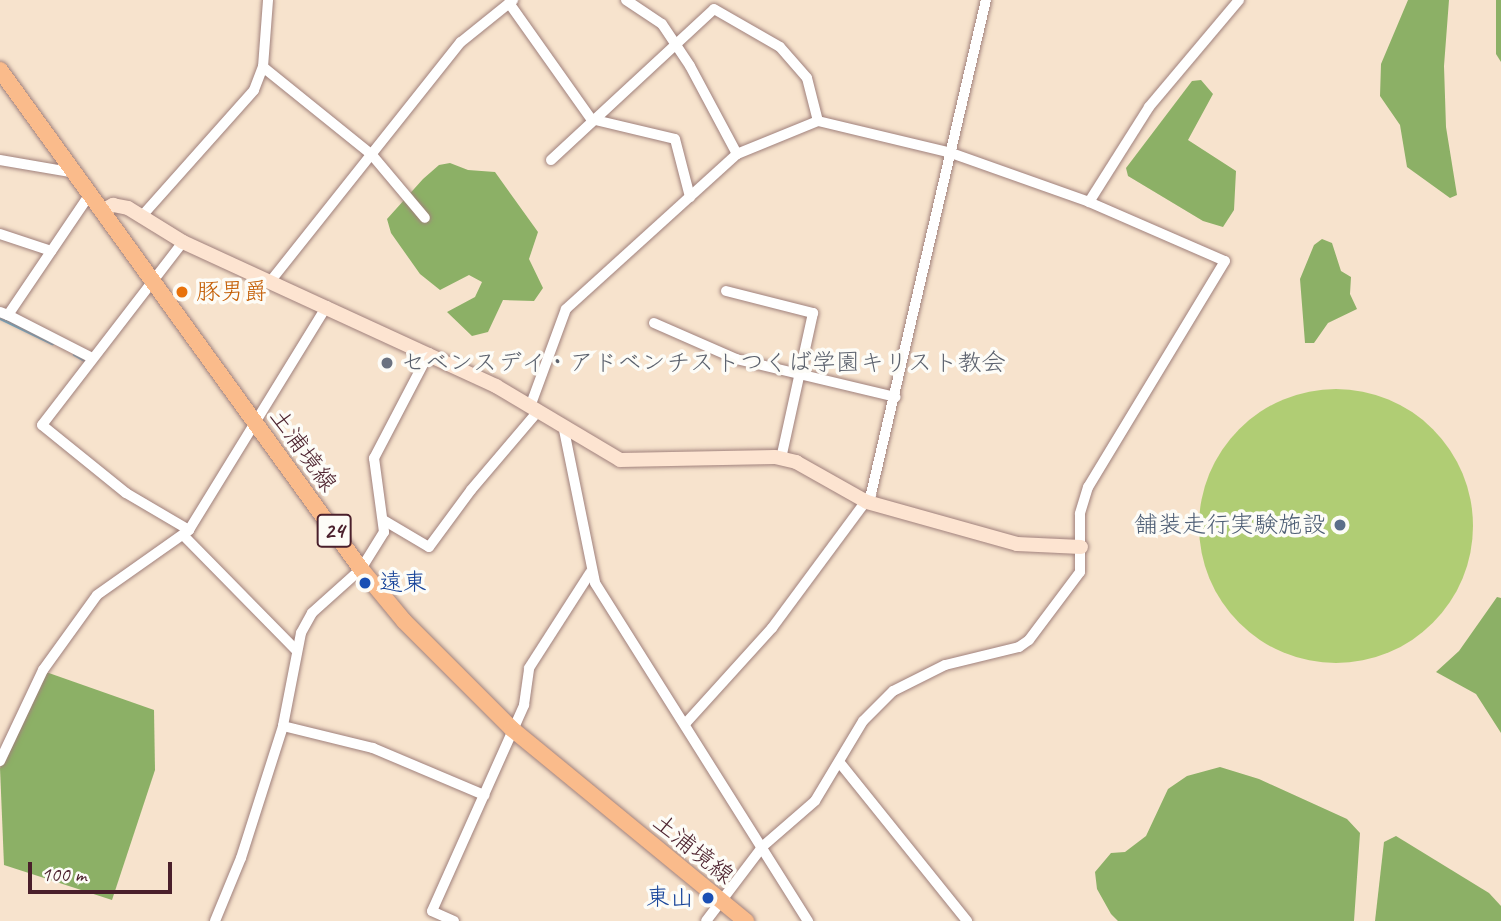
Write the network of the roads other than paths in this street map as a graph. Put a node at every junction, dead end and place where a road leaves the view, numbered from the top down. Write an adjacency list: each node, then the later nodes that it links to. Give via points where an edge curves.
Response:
1 (268, 0): 7 (street)
2 (626, 0): 6 (street, via 662,24)
3 (986, 0): 11 (street)
4 (1239, 0): 19 (street, via 1149,107)
5 (511, 2): 9 (street); 13 (street, via 461,42)
6 (675, 43): 9 (street); 10 (street, via 714,9 780,47 807,78); 12 (street)
7 (263, 67): 13 (street); 21 (street, via 254,90)
8 (0, 70): 16 (main road, 土浦境線 / 24)
9 (591, 119): 15 (street); 18 (street, via 675,139)
10 (818, 121): 11 (street); 12 (street)
11 (951, 153): 19 (street); 35 (street)
12 (737, 154): 18 (street)
13 (372, 155): 22 (street); 27 (street)
14 (0, 160): 16 (street)
15 (551, 160)
16 (75, 173): 17 (main road, 土浦境線 / 24)
17 (90, 194): 20 (main road, 土浦境線 / 24); 25 (street)
18 (690, 197): 36 (street, via 566,309)
19 (1089, 202): 43 (street, via 1225,261 1088,487 1080,514)
20 (102, 211): 21 (street, via 121,205); 26 (main road, 土浦境線 / 24)
21 (141, 217): 24 (street)
22 (425, 218)
23 (0, 234): 25 (street)
24 (183, 242): 26 (street); 27 (street)
25 (51, 251): 30 (street)
26 (153, 282): 33 (street); 37 (main road, 土浦境線 / 24)
27 (269, 283): 29 (street)
28 (726, 291): 34 (street, via 813,313)
29 (327, 306): 32 (street); 37 (street)
30 (4, 314): 33 (street)
31 (654, 323): 34 (street, via 736,359)
32 (429, 353): 36 (street); 41 (street, via 374,458)
33 (89, 356): 42 (street, via 41,425 125,494)
34 (800, 374): 35 (street); 39 (street)
35 (896, 397): 40 (street)
36 (535, 407): 38 (street); 41 (street, via 429,547)
37 (256, 424): 42 (street); 44 (main road, 土浦境線 / 24)
38 (564, 430): 39 (street, via 620,460 635,462 674,457); 45 (street)
39 (780, 458): 40 (street, via 796,462)
40 (867, 502): 43 (street, via 1017,544); 47 (street, via 772,628)
41 (385, 521): 44 (street, via 384,532)
42 (187, 533): 46 (street); 50 (street, via 97,595 43,670)
43 (1081, 547): 51 (street, via 1082,565 1076,579 1029,640 1019,647 945,665 893,691 863,721)
44 (361, 569): 46 (street, via 312,613); 49 (main road, 土浦境線 / 24, via 438,658)
45 (590, 573): 47 (street); 49 (street, via 530,668 524,705)
46 (296, 650): 48 (street)
47 (685, 724): 53 (street)
48 (283, 726): 52 (street, via 373,748); 55 (street, via 242,859)
49 (512, 729): 52 (street); 54 (main road, 土浦境線 / 24)
50 (0, 761)
51 (840, 763): 53 (street, via 815,801); 60 (street)
52 (484, 795): 56 (street, via 432,911)
53 (763, 846): 54 (street); 59 (street)
54 (720, 900): 57 (street); 58 (main road, 土浦境線 / 24)
55 (215, 921)
56 (454, 921)
57 (706, 921)
58 (746, 921)
59 (808, 921)
60 (967, 921)

